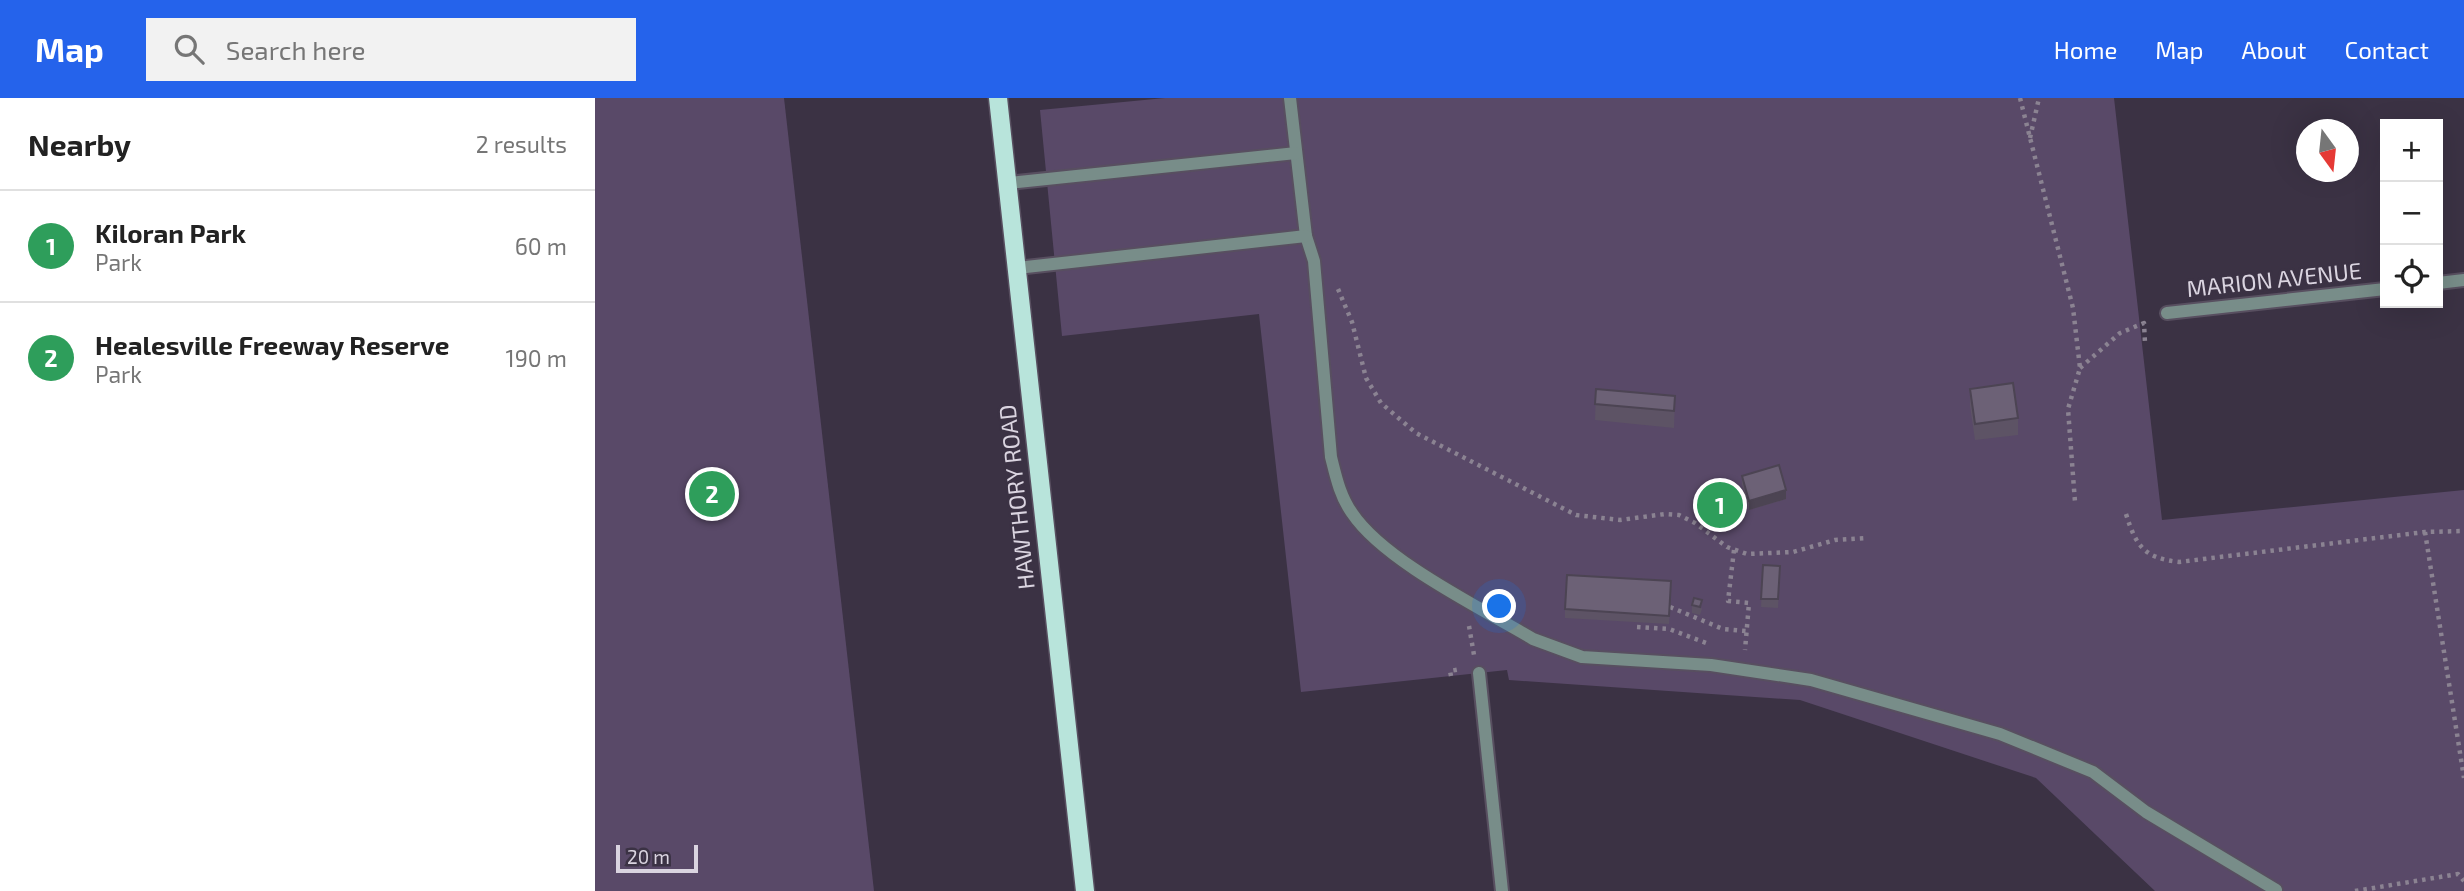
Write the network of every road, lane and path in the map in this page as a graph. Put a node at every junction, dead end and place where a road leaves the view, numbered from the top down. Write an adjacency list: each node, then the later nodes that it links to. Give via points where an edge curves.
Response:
1 (998, 98): 7 (main road, HAWTHORY ROAD)
2 (1290, 98): 6 (street)
3 (2020, 98): 5 (path)
4 (2039, 98): 5 (path)
5 (2029, 143): 16 (path, via 2073,308)
6 (1296, 153): 7 (street); 8 (street)
7 (1008, 183): 10 (main road, HAWTHORY ROAD)
8 (1306, 236): 9 (street); 10 (street)
9 (1314, 261): 22 (path, via 1330,275 1341,294 1361,366 1375,397 1416,433 1576,515 1620,520 1679,515); 23 (street, via 1325,415 1338,486 1369,534)
10 (1017, 268): 34 (main road, HAWTHORY ROAD)
11 (2464, 280): 12 (street)
12 (2443, 282)
13 (2380, 290): 14 (street, MARION AVENUE)
14 (2167, 313)
15 (2145, 343): 16 (path, via 2144,323 2120,333)
16 (2080, 368): 17 (path, via 2068,409)
17 (2075, 502)
18 (2126, 514): 20 (path, via 2135,543 2163,560 2179,562)
19 (2464, 531): 20 (path)
20 (2425, 532): 30 (path)
21 (1866, 538): 22 (path, via 1769,555)
22 (1734, 550): 26 (path, via 1728,601 1749,603)
23 (1464, 598): 29 (path); 36 (street, via 1532,639 1582,657 1711,665 1811,680 2000,734 2093,772 2146,812)
24 (1671, 607): 26 (path, via 1723,629)
25 (1637, 627): 27 (path, via 1669,629)
26 (1746, 631): 28 (path)
27 (1707, 644)
28 (1745, 652)
29 (1479, 673): 35 (street)
30 (2464, 778)
31 (2464, 870): 32 (path)
32 (2458, 874): 33 (path); 37 (path)
33 (2464, 881)
34 (1085, 891)
35 (1502, 891)
36 (2276, 891)
37 (2355, 891)

